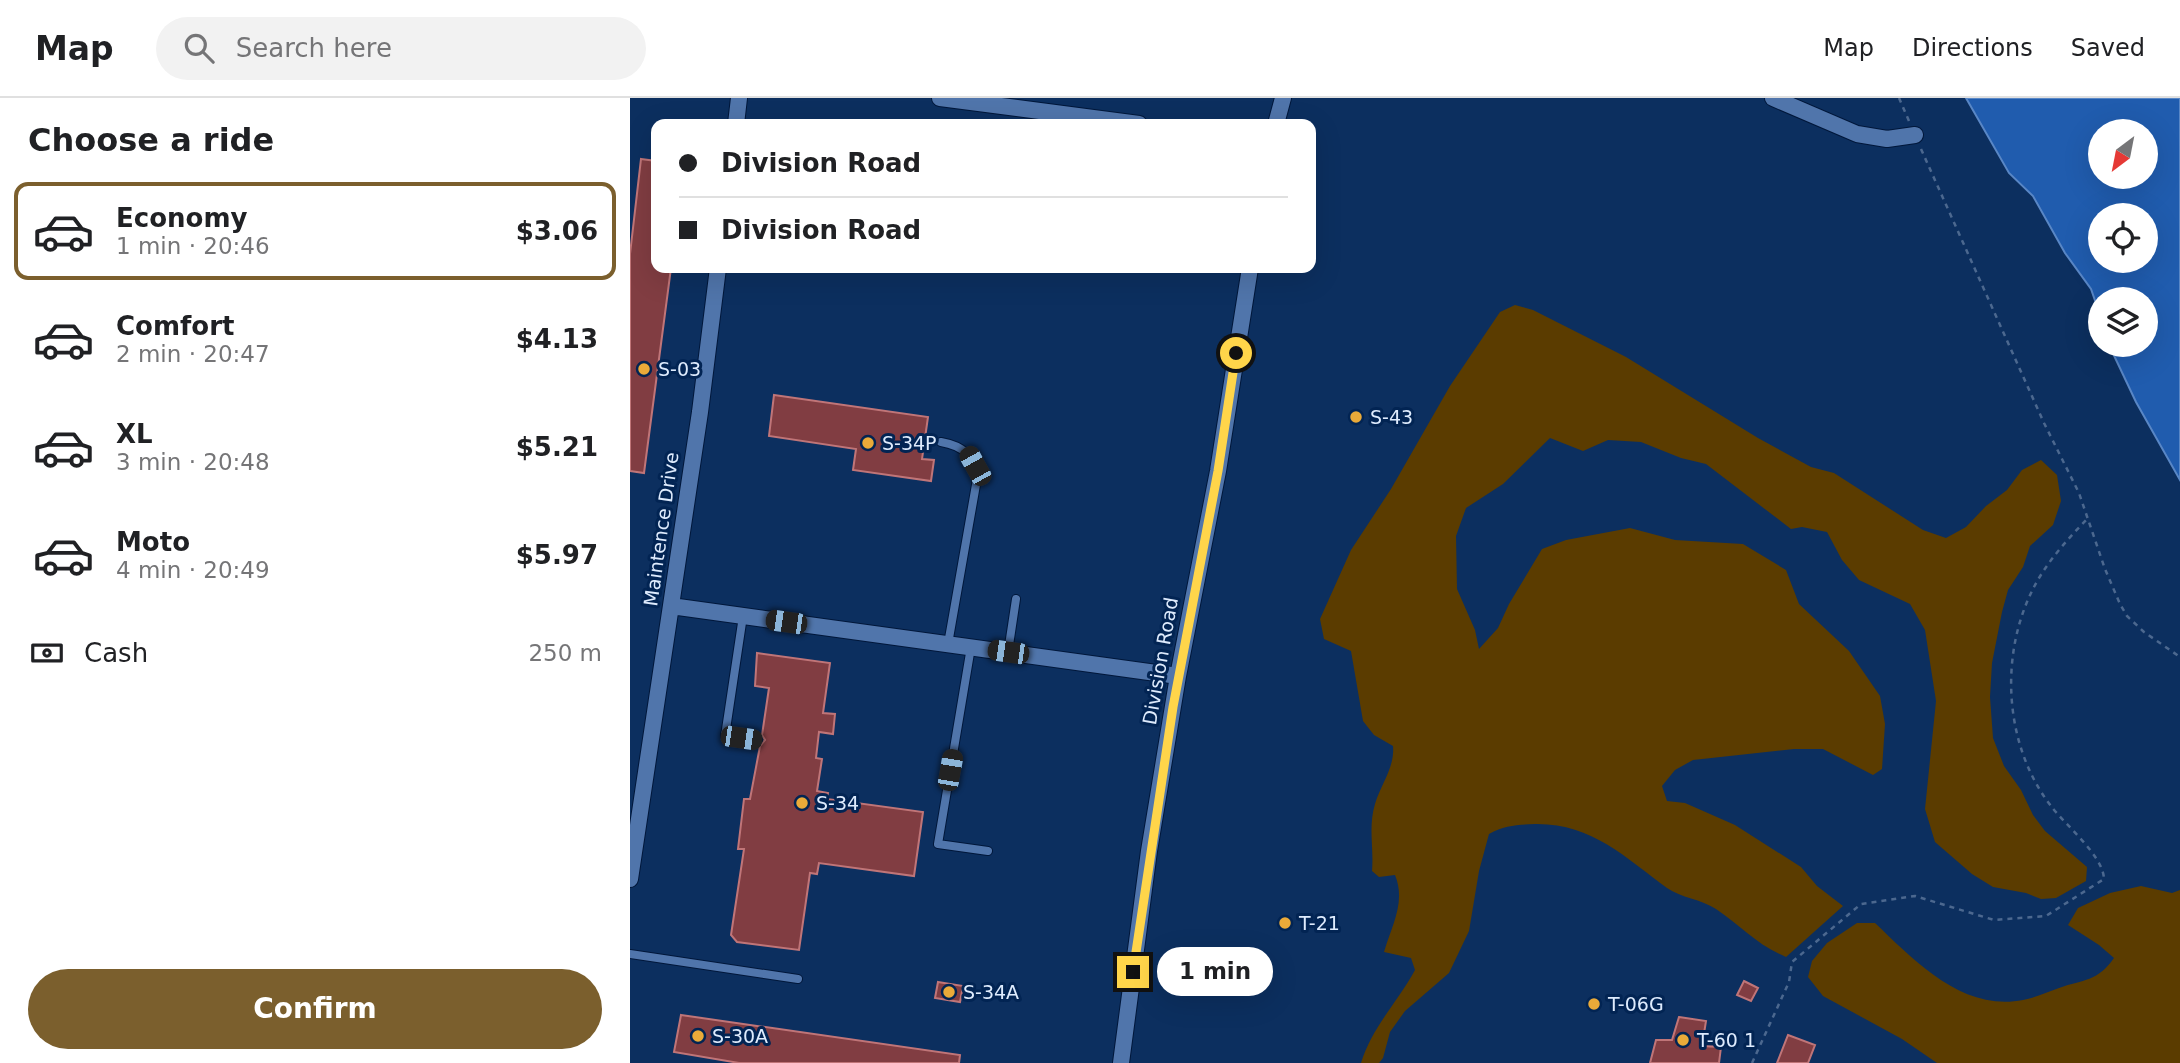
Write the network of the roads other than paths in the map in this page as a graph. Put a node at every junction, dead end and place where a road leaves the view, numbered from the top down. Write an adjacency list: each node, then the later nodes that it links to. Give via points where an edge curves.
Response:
1 (739, 98): 5 (street)
2 (940, 98): 6 (street)
3 (1283, 98): 7 (street)
4 (1773, 98): 8 (street, via 1857,134 1886,139)
5 (737, 119)
6 (1101, 119)
7 (1277, 119)
8 (1915, 135)
9 (717, 273): 13 (street, Maintence Drive)
10 (1249, 273): 18 (street, Division Road, via 1218,471)
11 (941, 442): 15 (lane, via 968,452 977,479)
12 (1016, 598): 17 (lane)
13 (671, 606): 14 (street); 21 (street, Maintence Drive)
14 (743, 615): 15 (street); 19 (lane, via 725,736)
15 (948, 644): 16 (street)
16 (971, 647): 17 (street); 20 (lane, via 937,844)
17 (1008, 652): 18 (street)
18 (1178, 676): 24 (street, Division Road)
19 (758, 740)
20 (988, 851)
21 (630, 879)
22 (630, 954): 23 (lane)
23 (799, 979)
24 (1121, 1063)

